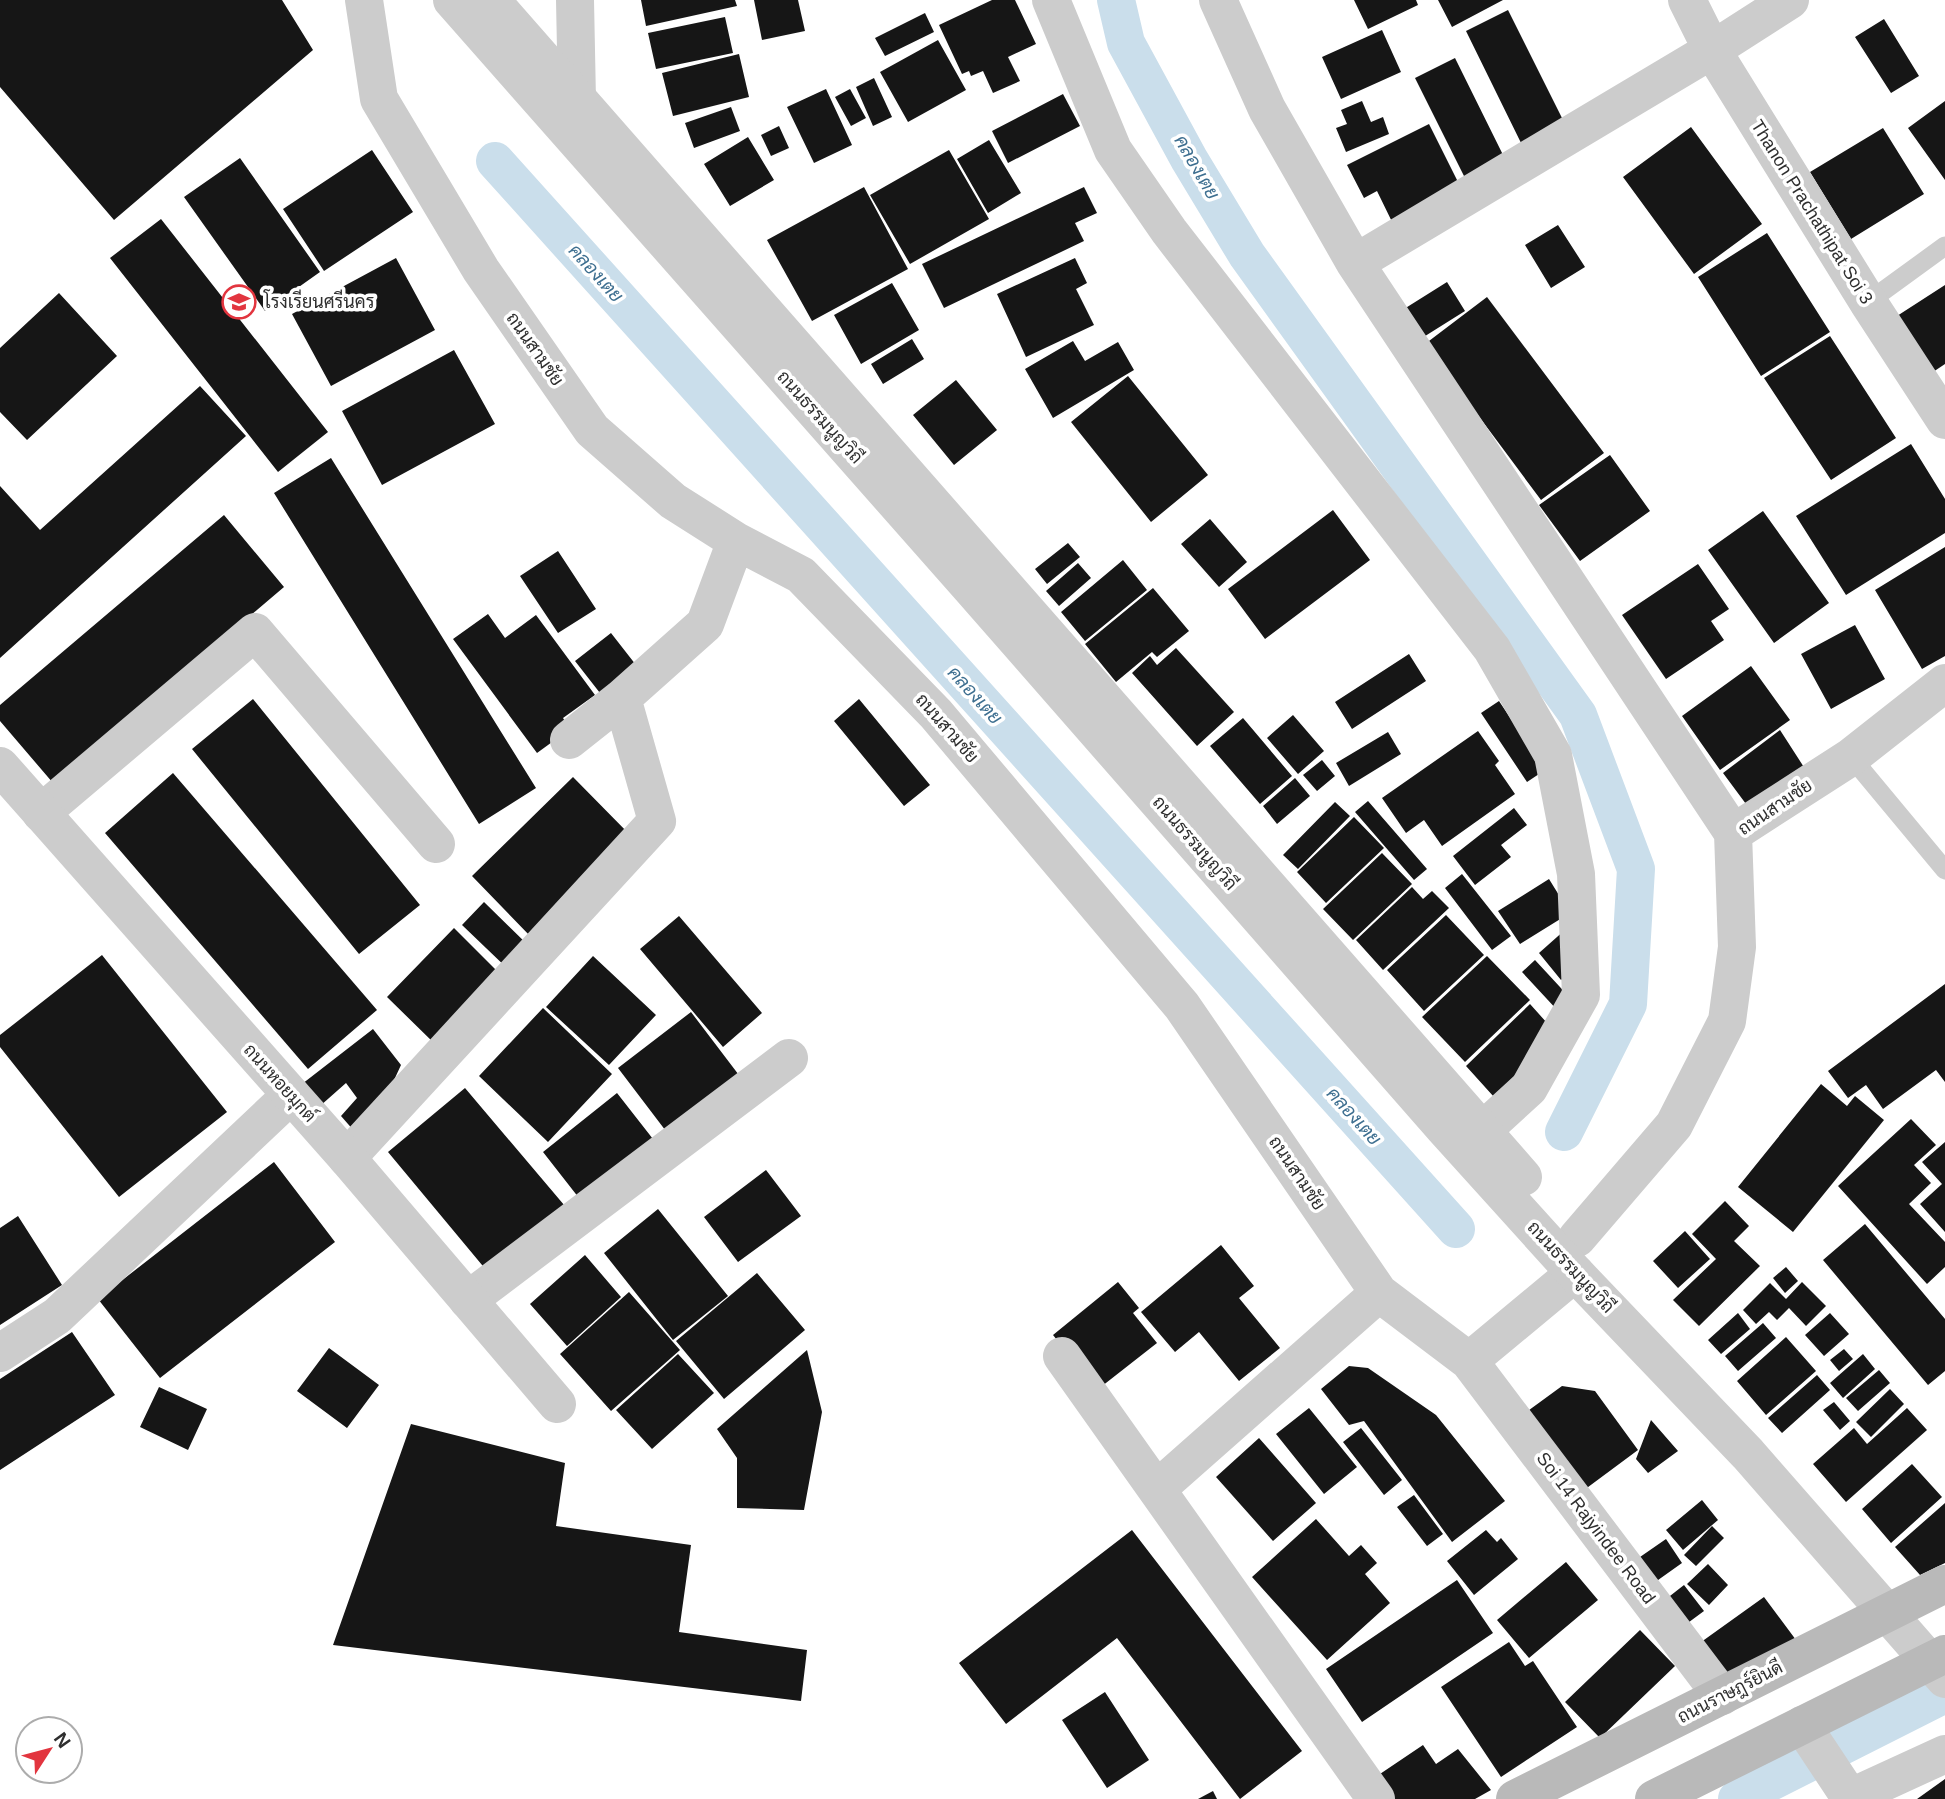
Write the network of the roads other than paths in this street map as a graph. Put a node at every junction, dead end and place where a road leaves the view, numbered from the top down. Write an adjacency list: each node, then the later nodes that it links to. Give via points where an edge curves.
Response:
1 (364, 0): 15 (street, ถนนสามชัย, via 379,99 481,270 592,430 673,501)
2 (452, 0): 10 (street, ถนนธรรมนูญวิถี)
3 (491, 0): 10 (street, ถนนธรรมนูญวิถี)
4 (575, 0): 10 (street)
5 (1051, 0): 27 (street, via 1113,150 1169,231 1492,649 1553,755 1576,874 1581,995 1529,1088)
6 (1218, 0): 12 (street, via 1267,108)
7 (1687, 0): 9 (street, Thanon Prachathipat Soi 3)
8 (1790, 0): 9 (street)
9 (1712, 50): 12 (street); 13 (street, Thanon Prachathipat Soi 3)
10 (567, 110): 27 (street, ถนนธรรมนูญวิถี, via 900,465); 29 (street, ถนนธรรมนูญวิถี, via 970,587 1444,1128)
11 (1945, 246): 13 (lane)
12 (1355, 263): 22 (street)
13 (1868, 302): 14 (street, Thanon Prachathipat Soi 3)
14 (1945, 420)
15 (736, 541): 17 (street, via 705,624); 30 (street, ถนนสามชัย, via 801,575 936,714 1182,1006)
16 (1945, 683): 19 (street, ถนนสามชัย)
17 (622, 698): 18 (street); 28 (street, via 657,821)
18 (569, 740)
19 (1851, 757): 22 (street, ถนนสามชัย); 24 (lane)
20 (0, 766): 21 (street, ถนนหอยมุกต์)
21 (41, 813): 23 (street, via 256,632); 26 (street, ถนนหอยมุกต์)
22 (1733, 833): 29 (street, ถนนสามชัย, via 1737,947 1727,1021 1674,1125)
23 (436, 844)
24 (1945, 870)
25 (789, 1058): 31 (street)
26 (291, 1095): 28 (street, ถนนหอยมุกต์); 32 (street, via 57,1316)
27 (1482, 1131): 29 (street, ถนนธรรมนูญวิถี)
28 (347, 1158): 31 (street, ถนนหอยมุกต์)
29 (1576, 1256): 34 (street, ถนนสามชัย); 38 (street, ถนนธรรมนูญวิถี, via 1748,1454)
30 (1379, 1293): 34 (street, ถนนสามชัย); 36 (street)
31 (468, 1300): 35 (street, ถนนหอยมุกต์)
32 (0, 1353)
33 (1062, 1356): 36 (street)
34 (1469, 1361): 40 (street, Soi 14 Rajyindee Road)
35 (556, 1404)
36 (1157, 1489): 44 (street)
37 (1945, 1584): 38 (main road, ถนนราษฎร์ยินดี)
38 (1898, 1608): 39 (street, ถนนธรรมนูญวิถี); 40 (main road, ถนนราษฎร์ยินดี)
39 (1940, 1662): 41 (main road)
40 (1722, 1696): 45 (main road, ถนนราษฎร์ยินดี)
41 (1806, 1731): 43 (street); 46 (main road)
42 (1945, 1754): 43 (street)
43 (1847, 1793)
44 (1376, 1799)
45 (1515, 1799)
46 (1654, 1799)

